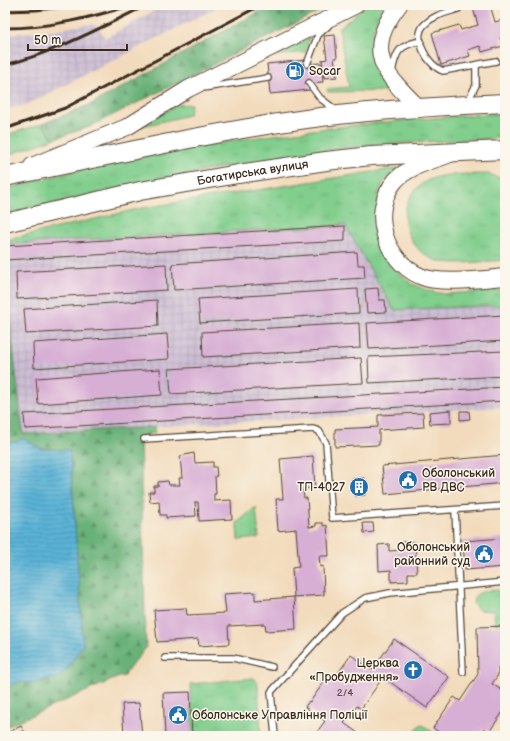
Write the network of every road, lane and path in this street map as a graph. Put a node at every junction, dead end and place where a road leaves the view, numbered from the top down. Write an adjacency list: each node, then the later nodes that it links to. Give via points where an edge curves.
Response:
1 (356, 5): 4 (main road)
2 (399, 5): 10 (main road, via 387,22 380,39 380,59)
3 (458, 9): 5 (lane, via 433,17 423,25 419,31)
4 (337, 15): 7 (lane, via 318,35); 12 (main road)
5 (421, 41): 8 (lane, via 423,51 437,69 443,71); 10 (lane, via 400,48)
6 (496, 61): 8 (lane)
7 (307, 64)
8 (476, 65): 14 (lane, via 476,86)
9 (268, 78): 12 (lane)
10 (390, 79): 15 (main road)
11 (309, 83): 16 (lane, via 320,98)
12 (188, 89): 19 (main road, via 127,127)
13 (505, 103): 14 (main road)
14 (467, 105): 15 (main road)
15 (419, 108): 16 (main road)
16 (342, 114): 19 (main road, via 232,132)
17 (505, 150): 18 (main road, Богатирська вулиця)
18 (455, 152): 20 (main road, Богатирська вулиця, via 371,156 238,174 140,191); 21 (main road, via 408,171 395,181 384,204 382,221 385,238 397,260 421,277 459,281)
19 (5, 177)
20 (5, 223)
21 (505, 277)
22 (144, 439): 24 (lane, via 313,429 319,431 326,443 332,518)
23 (505, 506): 24 (lane)
24 (455, 510): 26 (lane)
25 (505, 582): 26 (lane)
26 (459, 586): 29 (lane); 30 (lane, via 365,598 342,613 271,692)
27 (165, 658): 28 (lane, via 234,658)
28 (272, 667)
29 (463, 672)
30 (275, 736)

